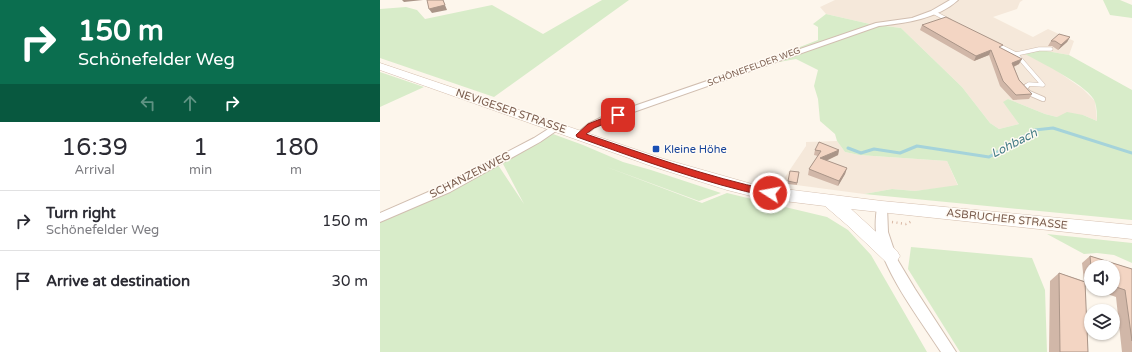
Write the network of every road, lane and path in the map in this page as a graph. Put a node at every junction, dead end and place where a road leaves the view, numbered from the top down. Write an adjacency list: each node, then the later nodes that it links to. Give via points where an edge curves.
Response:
1 (955, 0): 2 (street, SCHÖNEFELDER WEG)
2 (933, 12): 3 (lane); 10 (street, SCHÖNEFELDER WEG, via 913,20 878,24 605,119)
3 (954, 23)
4 (988, 40): 6 (lane)
5 (1051, 49): 6 (lane)
6 (1016, 54): 8 (lane, via 1043,84 1028,84 1024,88 1029,94)
7 (380, 66): 9 (main road, NEVIGESER STRASSE)
8 (1043, 100)
9 (556, 127): 10 (main road, NEVIGESER STRASSE); 13 (street, SCHANZENWEG, via 446,189)
10 (580, 135): 11 (main road, NEVIGESER STRASSE, via 727,184 759,192)
11 (830, 202): 12 (main road, NEVIGESER STRASSE); 15 (main road, via 854,220)
12 (882, 207): 14 (main road, ASBRUCHER STRASSE); 15 (street, via 882,233)
13 (380, 218)
14 (1132, 232)
15 (891, 256): 16 (street, via 902,279)
16 (949, 352)

